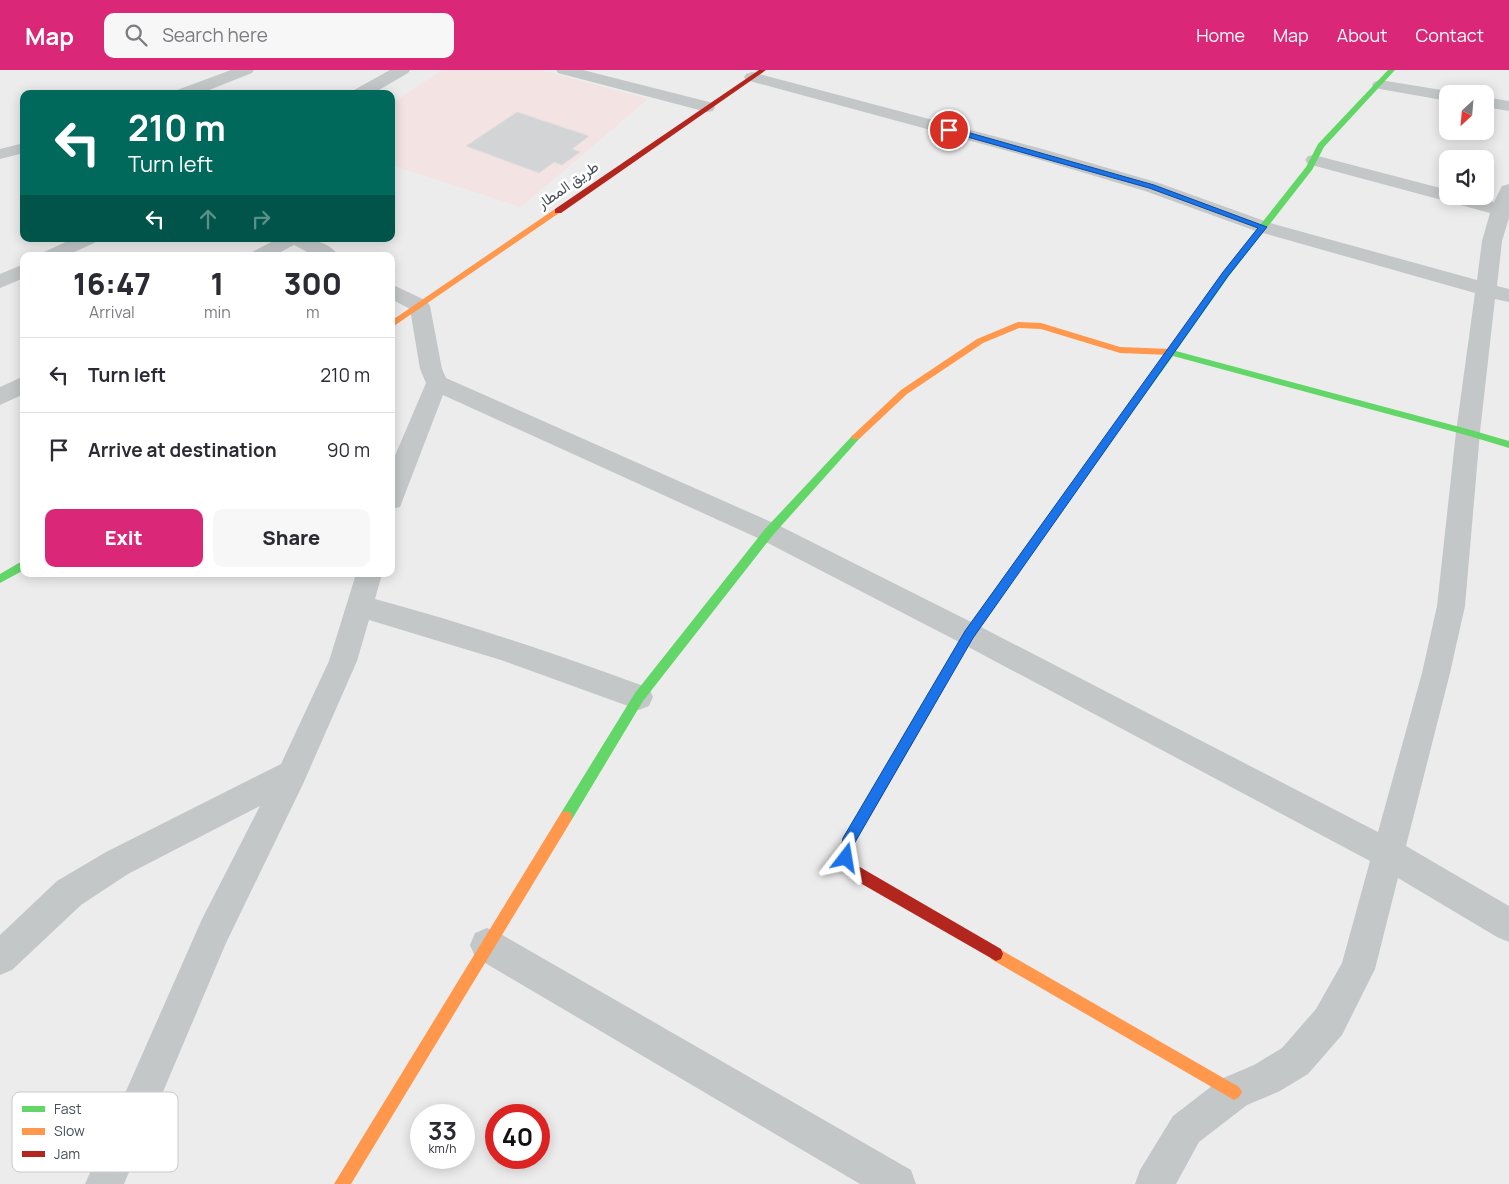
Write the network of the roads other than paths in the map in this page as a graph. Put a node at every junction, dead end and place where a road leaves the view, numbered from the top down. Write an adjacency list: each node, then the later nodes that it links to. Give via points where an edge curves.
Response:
1 (246, 70): 7 (street)
2 (402, 70): 8 (street)
3 (564, 70): 12 (street)
4 (1392, 70): 6 (street)
5 (758, 73): 12 (street, طريق المطار); 18 (street, via 1152,187)
6 (1380, 85): 9 (street); 15 (street, via 1321,146)
7 (194, 90)
8 (367, 90)
9 (1439, 95)
10 (1494, 104): 11 (street)
11 (1509, 106)
12 (708, 107): 29 (street, طريق المطار)
13 (20, 149): 14 (street)
14 (0, 154)
15 (1314, 160): 16 (street); 18 (street)
16 (1439, 194)
17 (1506, 204): 28 (street, via 1492,241)
18 (1263, 227): 28 (street); 31 (street)
19 (81, 242): 22 (street)
20 (285, 242): 23 (street)
21 (303, 242): 24 (street)
22 (59, 252)
23 (266, 252)
24 (321, 252)
25 (20, 272): 26 (street)
26 (0, 282)
27 (395, 292): 29 (street)
28 (1497, 294): 35 (street)
29 (420, 306): 30 (street, طريق المطار); 32 (street, via 431,369)
30 (395, 322)
31 (1172, 352): 35 (street); 38 (street, via 1120,350 1041,326 1018,325 988,338 904,392 861,431); 43 (street)
32 (437, 383): 37 (street); 38 (street)
33 (20, 386): 34 (street)
34 (0, 397)
35 (1468, 432): 36 (street); 46 (street, via 1451,606)
36 (1509, 445)
37 (395, 487)
38 (769, 532): 43 (street); 44 (street)
39 (20, 566): 41 (street)
40 (368, 577): 42 (street)
41 (0, 579)
42 (360, 606): 44 (street, via 536,659); 45 (street, via 343,660)
43 (969, 634): 46 (street); 51 (street, via 848,843 846,858 853,871)
44 (639, 697): 48 (street)
45 (292, 774): 49 (street, via 117,863 69,893); 50 (street, via 214,932)
46 (1389, 854): 47 (street); 51 (street, via 1358,969 1329,1022 1295,1061)
47 (1509, 925)
48 (487, 945): 54 (street); 55 (street)
49 (0, 958)
50 (144, 1092)
51 (1234, 1092): 56 (street, via 1186,1129)
52 (109, 1172): 53 (street)
53 (104, 1184)
54 (342, 1184)
55 (897, 1184)
56 (1154, 1184)

